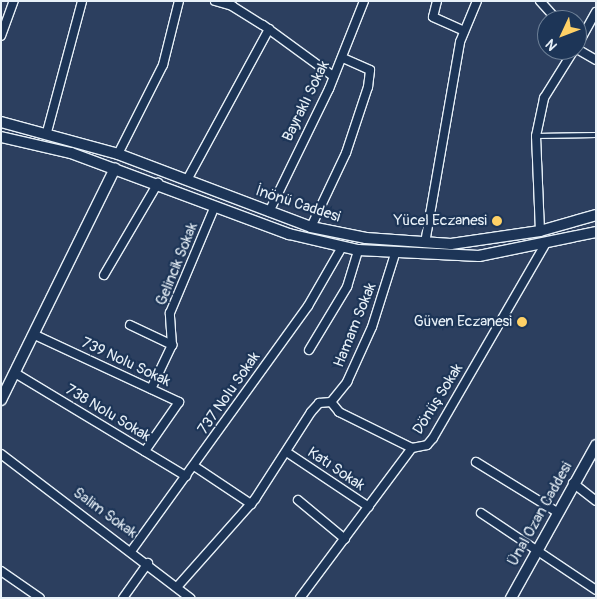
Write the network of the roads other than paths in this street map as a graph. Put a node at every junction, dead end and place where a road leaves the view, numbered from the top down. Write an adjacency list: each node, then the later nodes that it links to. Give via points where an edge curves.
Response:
1 (14, 1): 12 (street)
2 (82, 1): 17 (street)
3 (179, 1): 21 (street, via 163,65)
4 (215, 1): 10 (street, via 232,6)
5 (364, 1): 13 (street, Bayraklı Sokak)
6 (436, 1): 11 (street, via 433,17)
7 (477, 1): 11 (street)
8 (596, 12): 9 (street)
9 (587, 24)
10 (268, 28): 15 (street); 23 (street)
11 (464, 32): 31 (street)
12 (1, 36)
13 (343, 58): 15 (street, Bayraklı Sokak); 28 (street, via 370,70 368,87 346,153)
14 (568, 60): 19 (street, via 544,98)
15 (333, 76): 26 (street, Bayraklı Sokak)
16 (1, 122): 17 (main road, İnönü Caddesi)
17 (46, 132): 21 (main road, İnönü Caddesi)
18 (596, 135): 19 (lane)
19 (536, 136): 29 (street)
20 (1, 137): 22 (main road, İnönü Caddesi)
21 (118, 154): 23 (main road, İnönü Caddesi)
22 (115, 168): 24 (main road, İnönü Caddesi); 38 (main road)
23 (187, 180): 26 (main road, İnönü Caddesi)
24 (158, 183): 25 (main road, İnönü Caddesi); 36 (street)
25 (215, 206): 33 (main road, İnönü Caddesi, via 289,234); 39 (street, Gelincik Sokak, via 170,313)
26 (269, 212): 28 (main road, İnönü Caddesi)
27 (596, 215): 29 (main road, İnönü Caddesi)
28 (311, 227): 31 (main road, İnönü Caddesi)
29 (540, 231): 31 (main road, İnönü Caddesi, via 451,244)
30 (596, 232): 32 (main road, İnönü Caddesi)
31 (425, 243)
32 (545, 245): 35 (main road, İnönü Caddesi, via 479,256); 46 (street, Dönüş Sokak, via 433,438 427,445)
33 (342, 247): 34 (main road, İnönü Caddesi); 51 (street, 737 Nolu Sokak, via 308,306)
34 (358, 250): 35 (main road, İnönü Caddesi); 40 (street, via 347,288)
35 (395, 254): 44 (street, Hamam Sokak, via 372,327 347,382)
36 (104, 275)
37 (130, 325): 39 (street)
38 (35, 335): 41 (main road); 42 (street, 739 Nolu Sokak)
39 (172, 345): 42 (street, Gelincik Sokak)
40 (309, 350)
41 (15, 373): 43 (main road); 47 (street, 738 Nolu Sokak)
42 (151, 389): 47 (street, 739 Nolu Sokak, via 179,402)
43 (1, 400)
44 (331, 402): 46 (street, via 339,412); 48 (street, via 319,403 311,412)
45 (596, 445): 53 (main road, Ünal Ozan Caddesi)
46 (412, 448): 57 (street, Dönüş Sokak)
47 (145, 451): 52 (street, 738 Nolu Sokak)
48 (288, 453): 56 (street); 57 (street, Katı Sokak)
49 (1, 454): 61 (street, Salim Sokak)
50 (476, 462): 58 (street)
51 (194, 466): 52 (street, 737 Nolu Sokak); 56 (street)
52 (186, 476): 61 (street, 737 Nolu Sokak)
53 (573, 483): 55 (street); 58 (main road, Ünal Ozan Caddesi)
54 (298, 500): 60 (street)
55 (596, 501)
56 (251, 504): 65 (street)
57 (369, 507): 60 (street, Dönüş Sokak)
58 (556, 512): 62 (main road, Ünal Ozan Caddesi)
59 (481, 513): 62 (street)
60 (345, 540): 70 (street, Dönüş Sokak)
61 (132, 550): 63 (street, Salim Sokak)
62 (535, 550): 66 (street); 71 (main road, Ünal Ozan Caddesi)
63 (148, 563): 65 (street, Salim Sokak); 68 (street)
64 (1, 571): 67 (street)
65 (177, 587): 69 (street, Salim Sokak)
66 (596, 590)
67 (40, 598)
68 (123, 598)
69 (190, 598)
70 (300, 598)
71 (511, 598)

